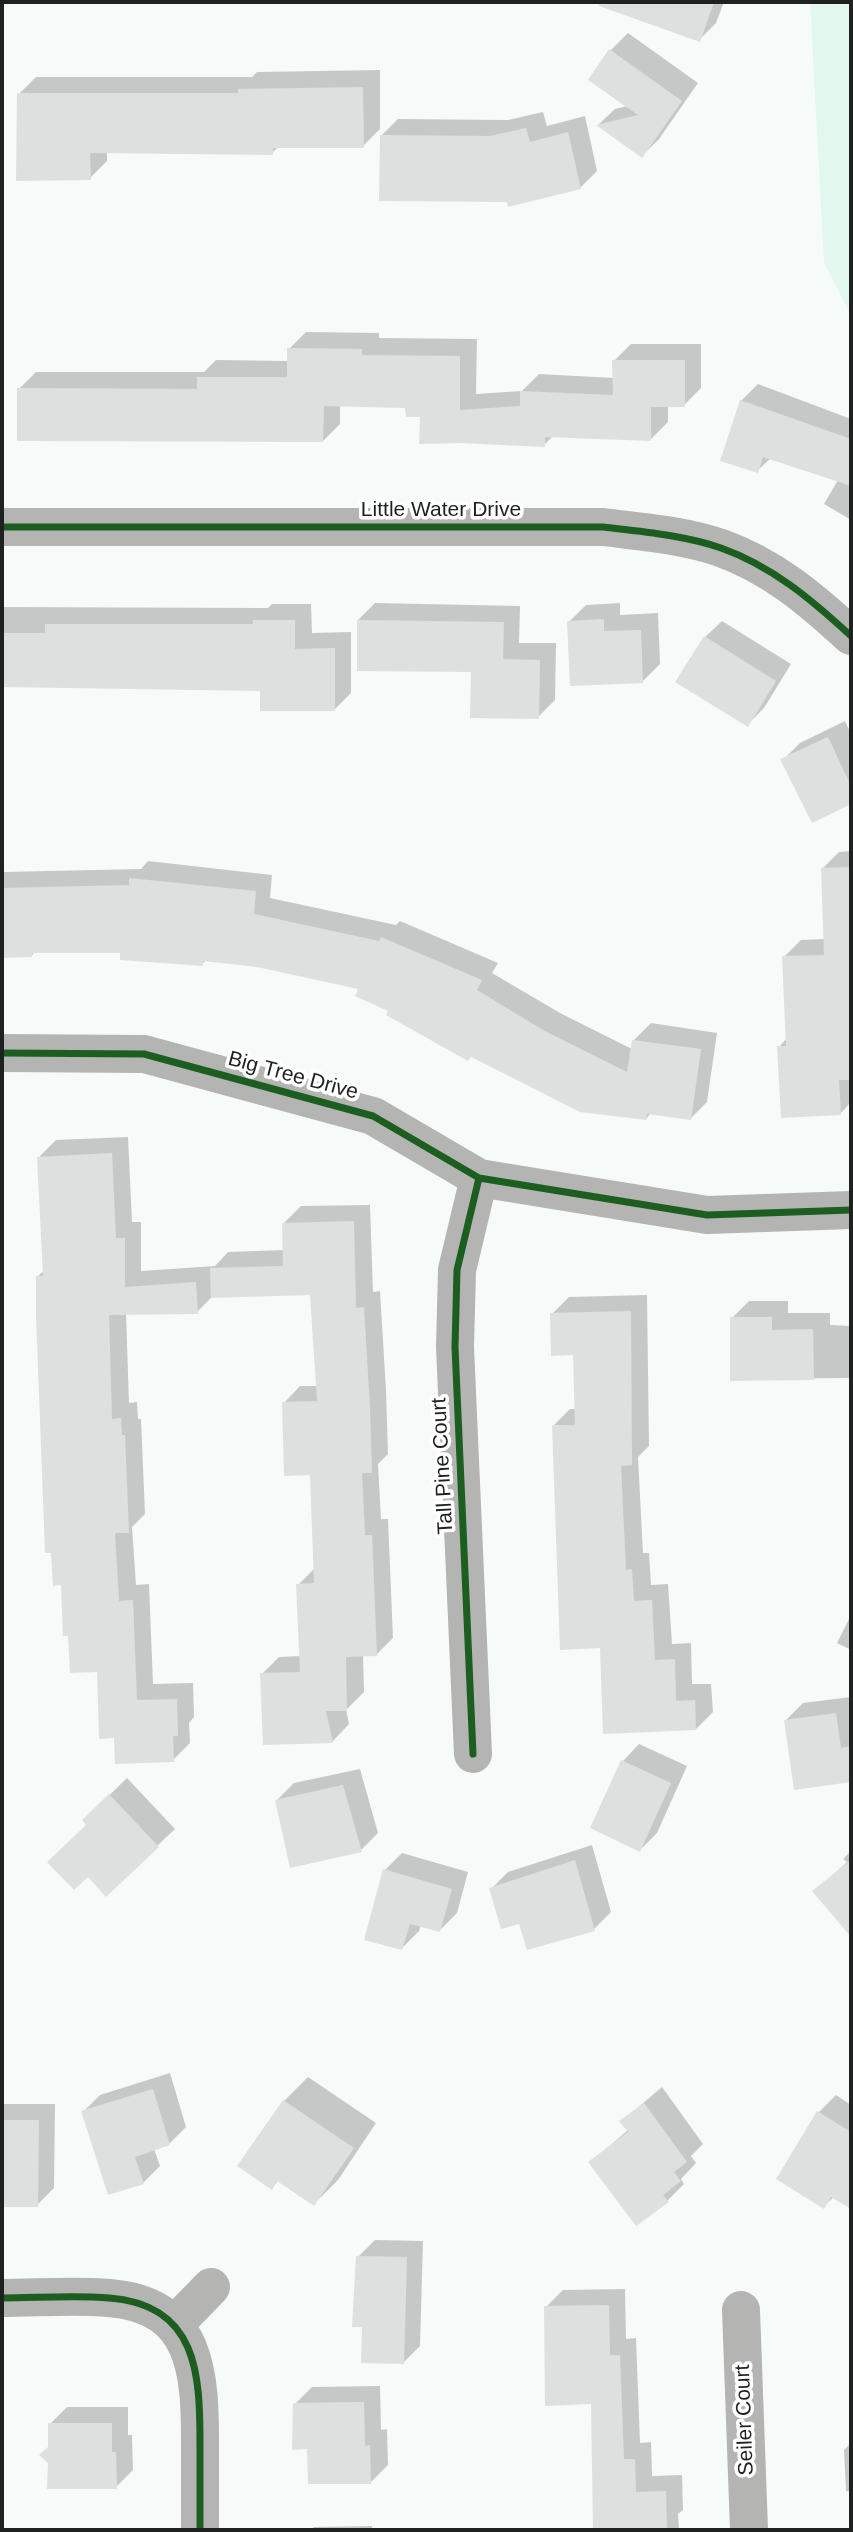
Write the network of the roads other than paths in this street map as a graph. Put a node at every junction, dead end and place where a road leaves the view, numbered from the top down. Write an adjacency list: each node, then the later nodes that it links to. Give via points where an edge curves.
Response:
1 (2, 527): 2 (street, Little Water Drive, via 603,527 652,533 721,548 770,571 813,600)
2 (851, 636)
3 (2, 1054): 4 (street, Big Tree Drive, via 144,1054 373,1116)
4 (479, 1178): 5 (street, Big Tree Drive, via 707,1215); 6 (street, Tall Pine Court, via 457,1270 455,1347)
5 (851, 1210)
6 (473, 1754)
7 (211, 2287): 10 (street)
8 (2, 2298): 10 (street, via 110,2298 145,2306)
9 (741, 2310): 12 (street, Seiler Court)
10 (174, 2325): 11 (street, via 193,2354 200,2388)
11 (200, 2530)
12 (749, 2530)

